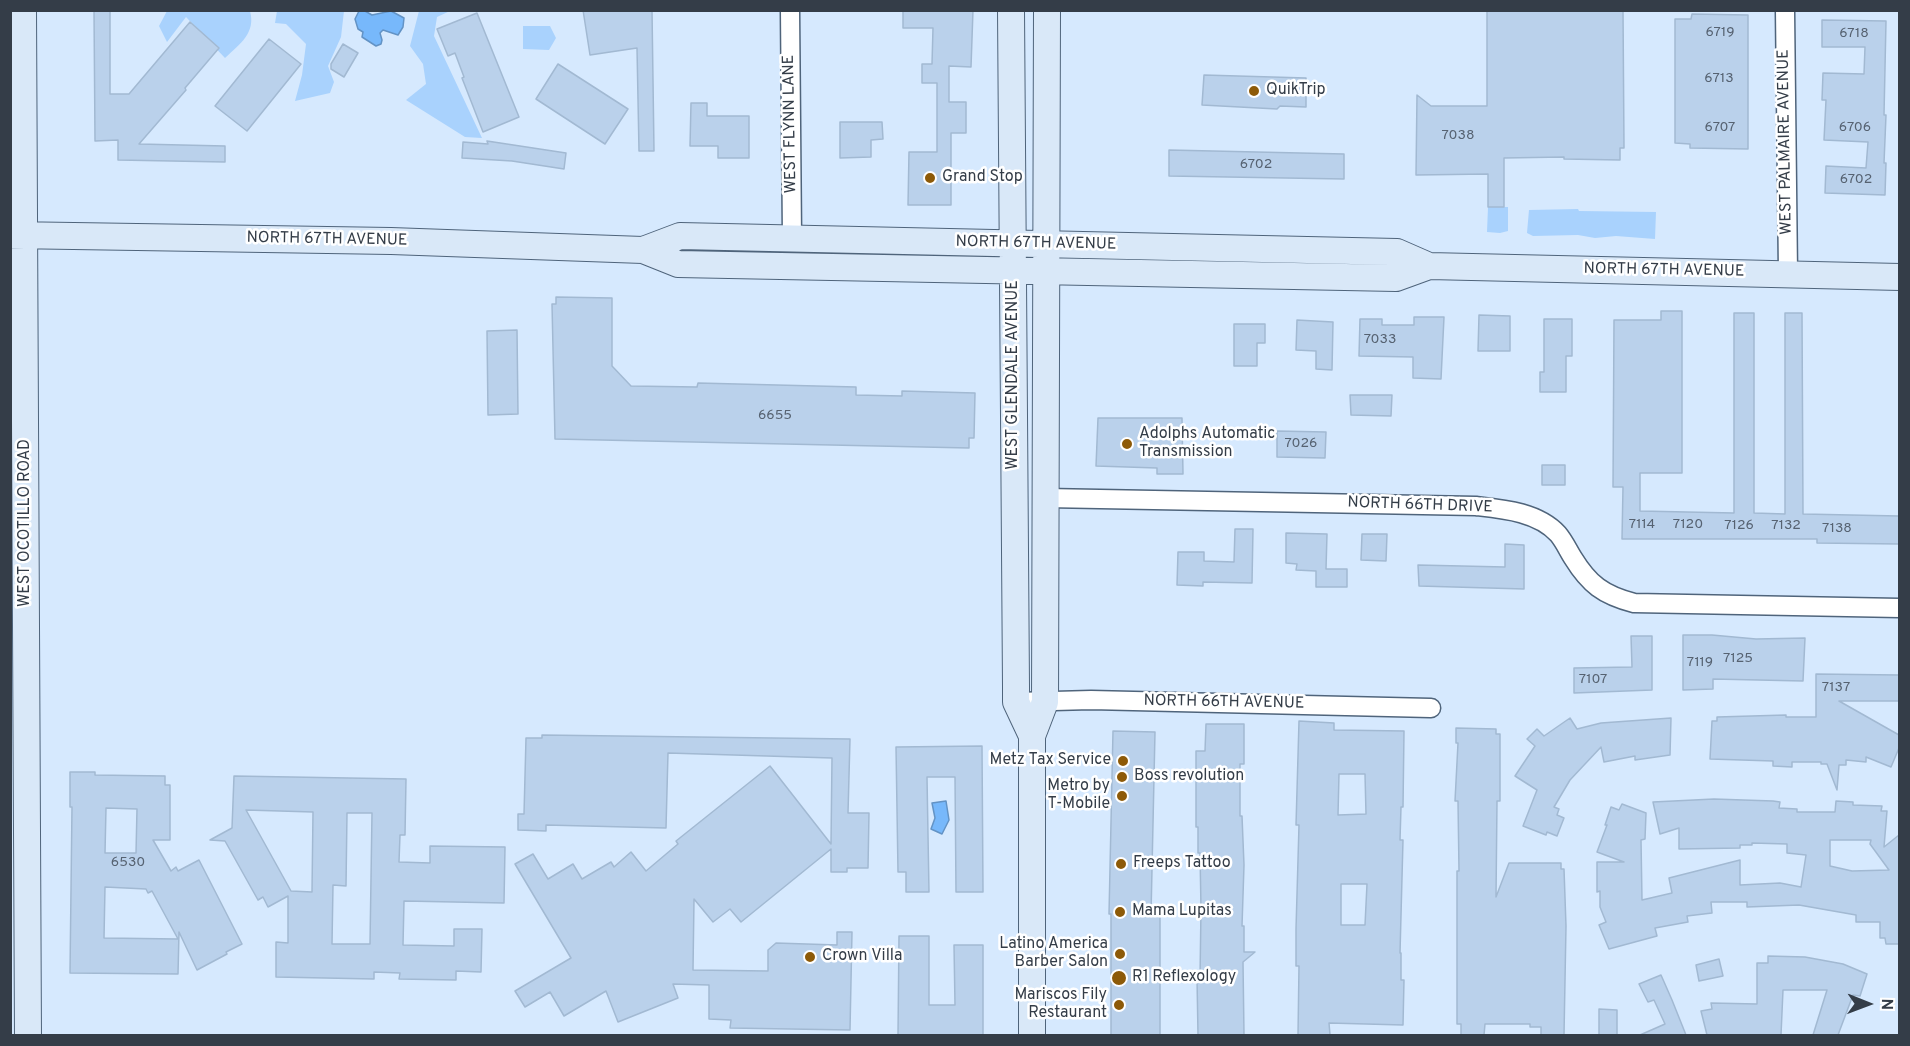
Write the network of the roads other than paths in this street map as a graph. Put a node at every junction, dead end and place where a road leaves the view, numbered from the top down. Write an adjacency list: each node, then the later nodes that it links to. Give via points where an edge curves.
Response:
1 (23, 10): 6 (main road, WEST OCOTILLO ROAD)
2 (790, 10): 7 (street, WEST FLYNN LANE)
3 (1011, 10): 8 (main road, WEST GLENDALE AVENUE)
4 (1047, 10): 9 (main road, WEST GLENDALE AVENUE)
5 (1785, 10): 14 (street, WEST PALMAIRE AVENUE)
6 (18, 235): 10 (main road, NORTH 67TH AVENUE); 22 (main road, WEST OCOTILLO ROAD)
7 (792, 238): 8 (main road, NORTH 67TH AVENUE); 10 (main road, NORTH 67TH AVENUE, via 680,236)
8 (1013, 242): 9 (main road, NORTH 67TH AVENUE); 12 (main road, WEST GLENDALE AVENUE)
9 (1048, 243): 11 (main road, NORTH 67TH AVENUE, via 1397,252); 13 (main road, WEST GLENDALE AVENUE)
10 (643, 250): 12 (main road, NORTH 67TH AVENUE, via 678,264)
11 (1429, 266): 13 (main road, NORTH 67TH AVENUE, via 1396,278); 14 (main road, NORTH 67TH AVENUE)
12 (1013, 271): 13 (main road, NORTH 67TH AVENUE); 18 (main road, WEST GLENDALE AVENUE)
13 (1047, 271): 16 (main road, WEST GLENDALE AVENUE)
14 (1788, 274): 15 (main road, NORTH 67TH AVENUE)
15 (1899, 277)
16 (1046, 498): 17 (street, NORTH 66TH DRIVE, via 1476,506 1509,510 1537,520 1558,534 1593,584 1607,595 1634,603); 19 (main road, WEST GLENDALE AVENUE)
17 (1899, 608)
18 (1016, 702): 19 (street, NORTH 66TH AVENUE); 21 (main road, WEST GLENDALE AVENUE)
19 (1045, 702): 20 (street, NORTH 66TH AVENUE); 21 (main road, WEST GLENDALE AVENUE)
20 (1431, 708)
21 (1032, 736): 23 (main road, WEST GLENDALE AVENUE)
22 (28, 1035)
23 (1032, 1035)

